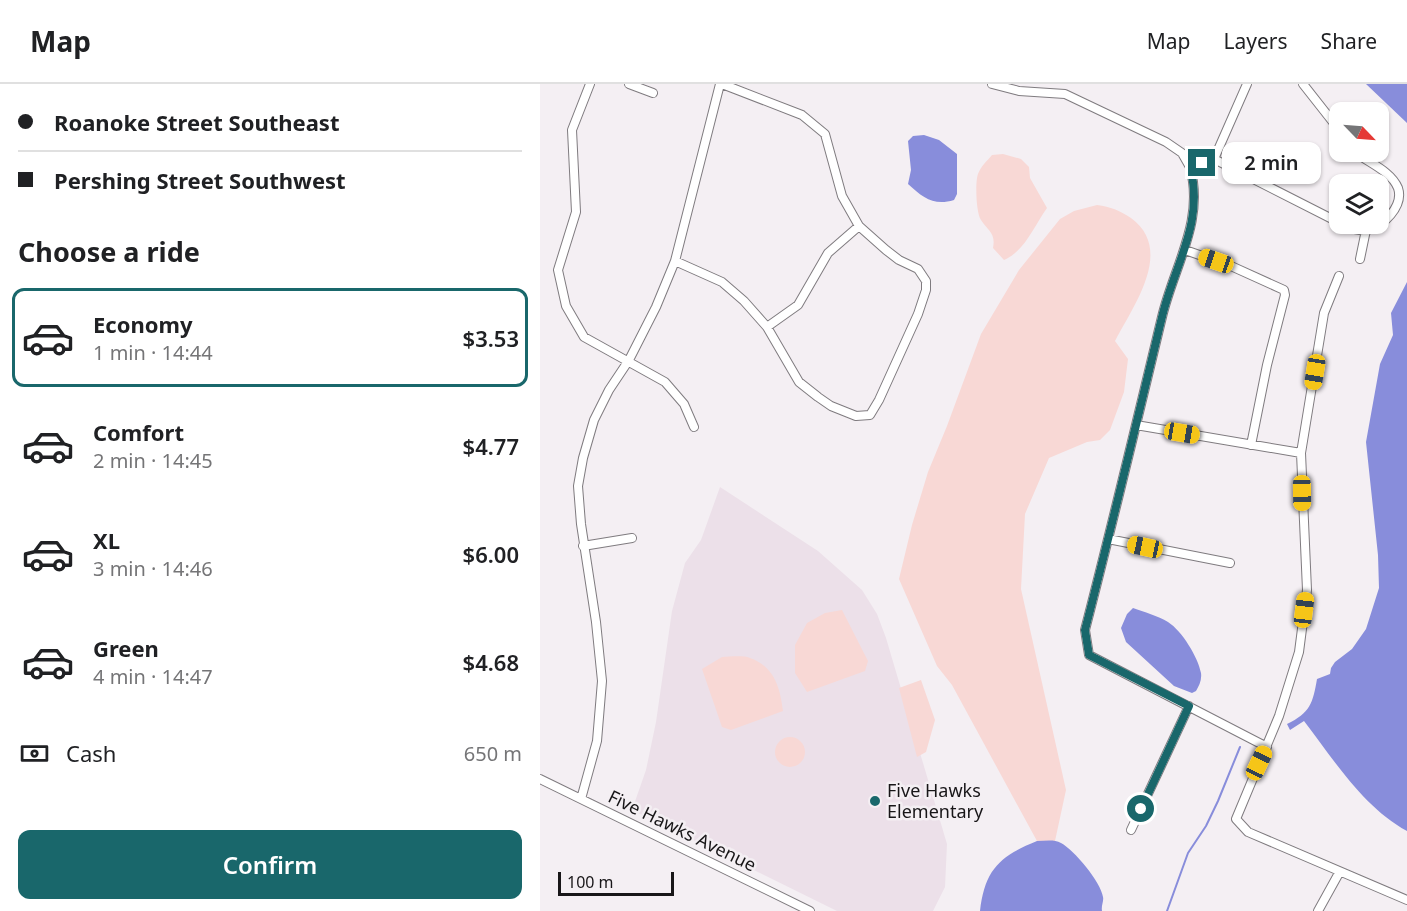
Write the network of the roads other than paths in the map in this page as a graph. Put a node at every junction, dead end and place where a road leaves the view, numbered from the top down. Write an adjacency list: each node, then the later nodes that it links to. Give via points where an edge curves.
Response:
1 (590, 84): 23 (street, via 572,130 576,212 558,270 566,306 584,337)
2 (629, 84): 7 (street)
3 (721, 84): 16 (street, via 802,115 825,134 842,196); 20 (street)
4 (992, 84): 11 (street, via 1019,91 1065,94 1166,142 1182,153)
5 (1247, 84): 9 (street)
6 (1304, 84): 8 (street)
7 (653, 93)
8 (1329, 117)
9 (1214, 159): 11 (street); 15 (street)
10 (1369, 162): 12 (street)
11 (1190, 167): 18 (street, via 1195,186)
12 (1386, 174)
13 (1389, 176): 14 (street, via 1398,190 1396,208)
14 (1389, 216)
15 (1329, 217)
16 (859, 226): 22 (street, via 828,253 798,305); 22 (street, via 885,250 918,269 926,281 918,314 870,415 856,416 831,406 799,382)
17 (1365, 234): 19 (street)
18 (1185, 250): 24 (street, via 1163,312); 26 (street, via 1284,290)
19 (1360, 260)
20 (675, 261): 22 (street, via 722,282); 23 (street)
21 (1339, 276): 27 (street, via 1324,313)
22 (767, 327)
23 (629, 360): 25 (street, via 665,382 684,404); 30 (street, via 594,420 583,458 578,486)
24 (1136, 425): 26 (street); 29 (street)
25 (694, 427)
26 (1251, 445): 27 (street)
27 (1301, 453): 33 (street, via 1307,590 1299,652)
28 (632, 538): 30 (street)
29 (1108, 539): 31 (street); 32 (street, via 1085,630 1089,655)
30 (584, 546): 35 (street, via 602,681 597,741)
31 (1230, 563)
32 (1189, 706): 33 (street); 36 (street)
33 (1267, 747): 37 (street, via 1236,819 1248,832)
34 (540, 779): 35 (street, Five Hawks Avenue)
35 (581, 799): 39 (street, Five Hawks Avenue)
36 (1131, 830)
37 (1339, 873): 38 (street); 40 (street)
38 (1407, 900)
39 (810, 911)
40 (1318, 911)

